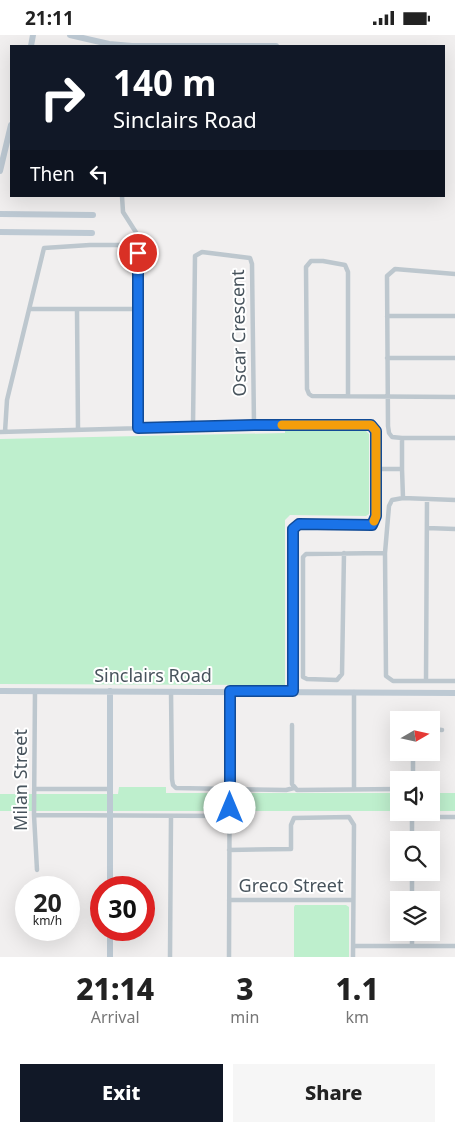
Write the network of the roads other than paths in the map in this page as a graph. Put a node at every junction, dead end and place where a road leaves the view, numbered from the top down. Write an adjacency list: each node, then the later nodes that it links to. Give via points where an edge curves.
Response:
1 (70, 35): 2 (street)
2 (120, 45)
3 (10, 129): 4 (street)
4 (0, 171)
5 (122, 197): 10 (street, via 123,212 136,234)
6 (0, 214): 7 (street)
7 (93, 215)
8 (0, 232): 9 (street)
9 (92, 233)
10 (133, 246): 12 (street, via 44,248); 13 (street, via 138,253)
11 (455, 274): 15 (street, via 395,269 387,276)
12 (30, 309): 14 (street); 26 (street, via 7,400)
13 (138, 309): 14 (street); 24 (street)
14 (77, 310): 25 (street)
15 (387, 316): 16 (street); 17 (street)
16 (455, 316)
17 (387, 358): 18 (street); 20 (street)
18 (455, 358)
19 (348, 396): 19 (street, via 312,396 307,389 306,267 312,261 345,265 348,272); 20 (street)
20 (388, 397): 21 (street); 27 (street, via 389,433 392,437)
21 (455, 397)
22 (254, 425): 23 (street); 23 (street, Oscar Crescent, via 252,264 250,258 202,252 195,256); 29 (street, via 371,425 376,431)
23 (193, 427): 24 (street)
24 (138, 428): 25 (street)
25 (78, 429): 26 (street)
26 (3, 432)
27 (402, 438): 28 (street); 30 (street)
28 (455, 438)
29 (376, 469): 30 (street); 45 (street, via 376,516 372,525 299,524 293,529)
30 (402, 469): 31 (street)
31 (403, 498): 32 (street); 37 (street, via 390,503)
32 (427, 500): 33 (street); 34 (street)
33 (455, 500)
34 (428, 528): 35 (street); 38 (street)
35 (455, 529)
36 (344, 553): 36 (street, via 306,554 302,557 302,677 307,679 337,679 342,674); 37 (street)
37 (385, 553): 38 (street, via 386,676 393,681)
38 (426, 681): 39 (street)
39 (455, 681)
40 (0, 691): 41 (street, Sinclairs Road)
41 (35, 691): 42 (street, Sinclairs Road); 50 (street, Milan Street)
42 (110, 691): 43 (street, Sinclairs Road); 51 (street)
43 (171, 691): 44 (street, Sinclairs Road); 52 (street, via 173,785 176,788)
44 (230, 691): 45 (street, Sinclairs Road); 52 (street)
45 (293, 691): 46 (street, Sinclairs Road)
46 (354, 692): 47 (street, Sinclairs Road); 53 (street)
47 (455, 693)
48 (292, 725): 49 (street)
49 (294, 788): 52 (street); 53 (street)
50 (35, 789): 51 (street); 55 (street, Milan Street)
51 (110, 789): 56 (street)
52 (230, 789): 58 (street)
53 (354, 789): 54 (street)
54 (390, 789)
55 (34, 815): 56 (street); 62 (street, Milan Street)
56 (110, 816): 57 (street); 63 (street)
57 (171, 816): 58 (street); 72 (street)
58 (230, 816): 61 (street)
59 (440, 816): 60 (street)
60 (455, 817)
61 (230, 850): 64 (street); 65 (street, via 291,849 290,825 294,817 350,817 354,825)
62 (37, 869)
63 (110, 876)
64 (229, 900): 65 (street, Greco Street); 73 (street)
65 (353, 900): 68 (street)
66 (110, 941): 71 (street)
67 (412, 941): 69 (street)
68 (353, 946): 69 (street); 74 (street)
69 (412, 946): 70 (street)
70 (455, 946)
71 (110, 957)
72 (170, 957)
73 (229, 957)
74 (353, 957)

